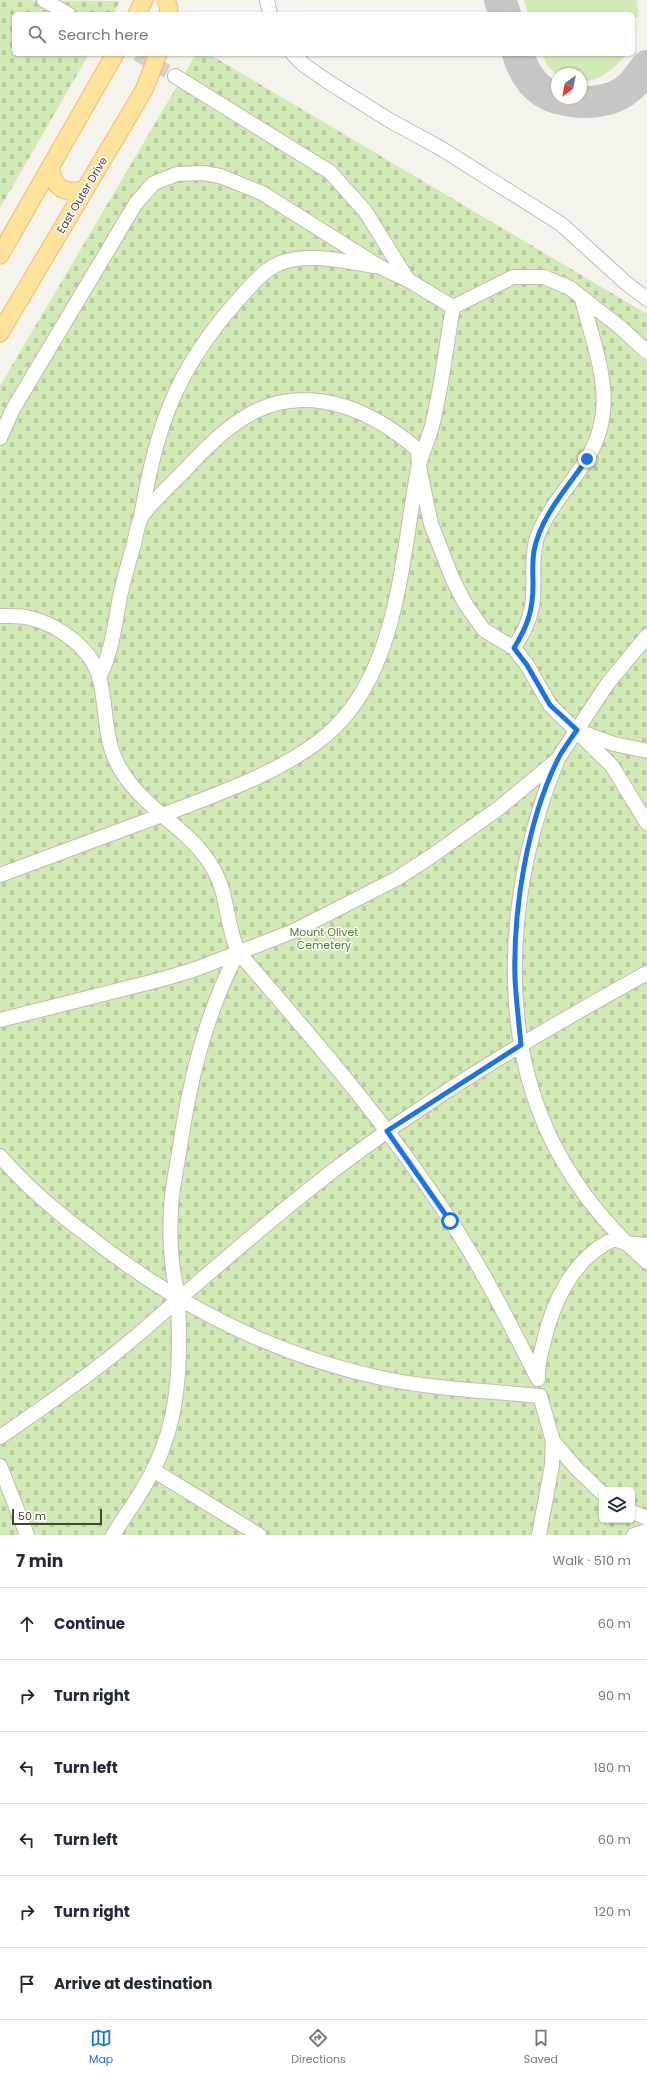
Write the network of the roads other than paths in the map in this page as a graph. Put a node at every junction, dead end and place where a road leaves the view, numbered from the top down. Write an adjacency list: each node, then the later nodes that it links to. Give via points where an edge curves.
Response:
1 (44, 0): 5 (lane)
2 (144, 0): 6 (main road)
3 (166, 0): 7 (main road)
4 (267, 0): 8 (lane)
5 (65, 12)
6 (138, 12)
7 (168, 12)
8 (270, 12)
9 (114, 56): 13 (main road)
10 (157, 56): 14 (main road, East Outer Drive, via 144,90)
11 (295, 56): 19 (lane, via 330,83 442,149 561,224)
12 (175, 76): 17 (lane, via 330,172 365,211)
13 (50, 169): 14 (main road, via 54,181 61,190); 15 (main road)
14 (85, 190): 21 (main road, East Outer Drive)
15 (0, 255)
16 (380, 267): 17 (lane); 23 (lane, via 262,193 240,183 203,173 177,174 164,178 154,184 136,203 13,408); 25 (lane, via 305,258 291,260 268,270 251,286 201,346 183,375 158,438 150,465)
17 (408, 280): 20 (lane)
18 (582, 299): 20 (lane, via 557,281 529,276 513,277); 22 (lane, via 620,327); 28 (lane, via 605,397 603,423 587,459 539,532 534,552 532,607 526,628)
19 (647, 299)
20 (453, 307): 24 (lane, via 432,426)
21 (0, 333)
22 (647, 352)
23 (0, 438)
24 (419, 467): 25 (lane, via 418,450 382,423 357,410 313,399 292,399 260,409 228,430 203,451); 28 (lane, via 431,524 453,580 466,605 484,630); 33 (lane, via 393,609 378,659 364,689 348,712 313,746 290,760)
25 (141, 516): 29 (lane, via 123,581 111,648)
26 (0, 616): 29 (lane, via 30,617 61,632 79,645)
27 (647, 636): 30 (lane, via 608,683)
28 (514, 648): 30 (lane, via 550,705)
29 (99, 678): 33 (lane, via 111,749 119,767 134,790)
30 (577, 730): 31 (lane, via 614,744); 32 (lane); 34 (lane, via 612,766)
31 (647, 751)
32 (557, 760): 36 (lane, via 499,808 396,879 301,928); 39 (lane, via 523,870 515,978)
33 (162, 815): 35 (lane); 36 (lane, via 210,862 223,891 228,925)
34 (647, 823)
35 (0, 874)
36 (238, 952): 38 (lane, via 163,979); 40 (lane); 45 (lane, via 208,1019 182,1128 171,1206 172,1267)
37 (647, 973): 39 (lane)
38 (0, 1020)
39 (521, 1045): 40 (lane); 42 (lane, via 546,1129 583,1193)
40 (387, 1131): 45 (lane, via 232,1251); 46 (lane, via 450,1221 509,1322)
41 (0, 1156): 45 (lane, via 56,1212 119,1261)
42 (626, 1244): 43 (lane); 44 (lane); 46 (lane, via 614,1239 603,1244 590,1253 566,1283 546,1328)
43 (647, 1245)
44 (647, 1262)
45 (178, 1298): 47 (lane, via 268,1344 343,1368 423,1385); 48 (lane, via 91,1373); 51 (lane, via 180,1359 176,1394 170,1426)
46 (537, 1376): 47 (lane)
47 (540, 1396): 49 (lane)
48 (0, 1437)
49 (554, 1441): 52 (lane, via 575,1467); 59 (lane)
50 (0, 1466): 56 (lane)
51 (153, 1470): 57 (lane); 58 (lane)
52 (599, 1490)
53 (635, 1513): 54 (lane)
54 (647, 1518)
55 (647, 1531): 60 (lane)
56 (27, 1535)
57 (113, 1535)
58 (259, 1535)
59 (539, 1535)
60 (634, 1535)

